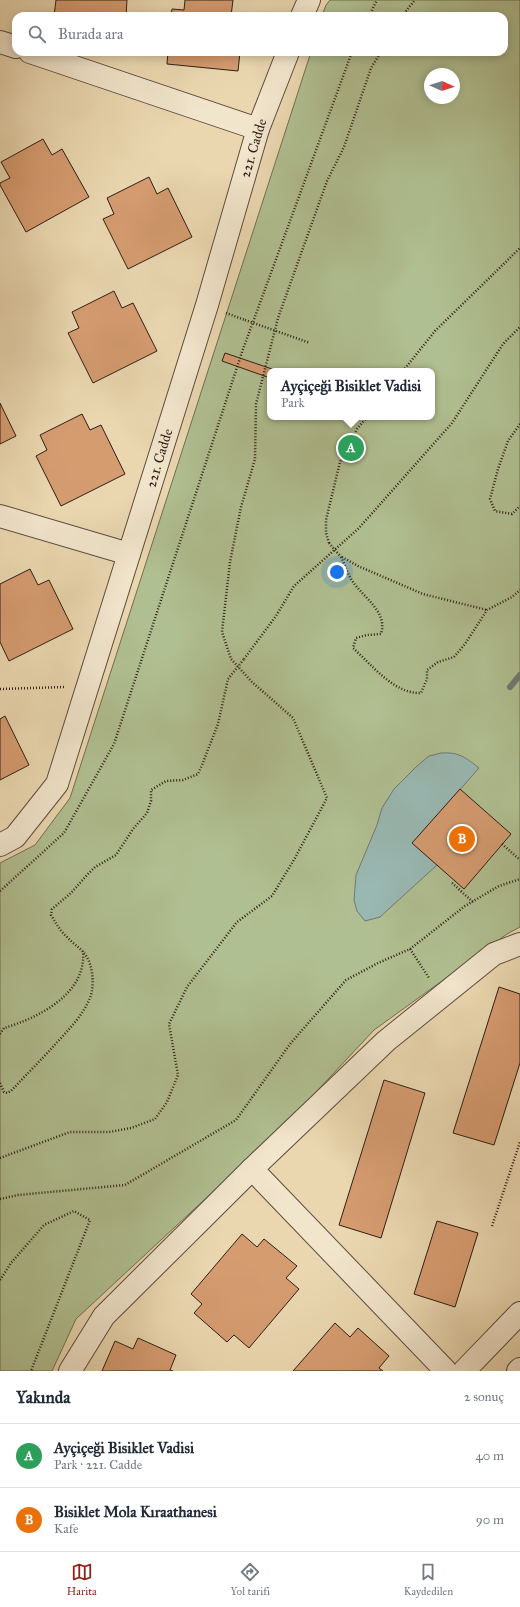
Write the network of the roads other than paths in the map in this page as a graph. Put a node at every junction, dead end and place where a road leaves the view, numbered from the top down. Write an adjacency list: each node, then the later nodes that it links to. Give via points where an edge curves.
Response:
1 (309, 0): 2 (street)
2 (304, 12)
3 (0, 42): 4 (street)
4 (12, 46)
5 (42, 56): 7 (street)
6 (286, 56): 7 (street, 221. Cadde)
7 (258, 129): 9 (street, 221. Cadde, via 207,305)
8 (0, 516): 9 (street)
9 (129, 554): 10 (street, 221. Cadde, via 57,784 15,837)
10 (0, 844)
11 (520, 944): 12 (street, via 494,954 386,1041)
12 (252, 1169): 15 (street, via 104,1316); 16 (street)
13 (520, 1313): 17 (street)
14 (520, 1369): 18 (street)
15 (70, 1371)
16 (446, 1371)
17 (464, 1371)
18 (518, 1371)

